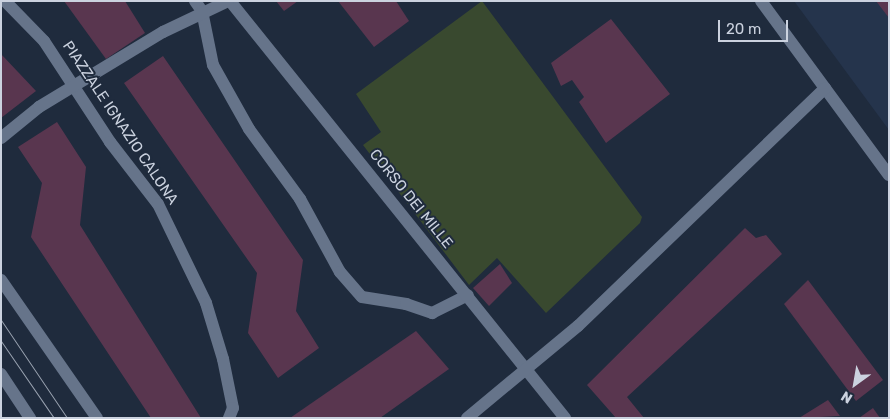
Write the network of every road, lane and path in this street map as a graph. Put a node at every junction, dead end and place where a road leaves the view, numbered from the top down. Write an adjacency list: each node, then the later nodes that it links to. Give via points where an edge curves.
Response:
1 (5, 1): 5 (street, PIAZZALE IGNAZIO CALONA, via 44,41)
2 (229, 1): 4 (street); 10 (street, CORSO DEI MILLE)
3 (761, 1): 6 (street)
4 (198, 6): 5 (street); 10 (street, via 213,65 249,128 300,199 340,272 362,297 406,304 432,313)
5 (74, 86): 7 (street, via 39,107); 15 (street, PIAZZALE IGNAZIO CALONA, via 110,142 158,204 206,303 223,359 233,408)
6 (825, 88): 8 (street); 11 (street)
7 (1, 138)
8 (889, 176)
9 (1, 280): 14 (street)
10 (468, 295): 11 (street, CORSO DEI MILLE)
11 (525, 372): 16 (street); 17 (street, CORSO DEI MILLE)
12 (1, 374): 13 (street)
13 (30, 418)
14 (97, 418)
15 (229, 418)
16 (466, 418)
17 (565, 418)

